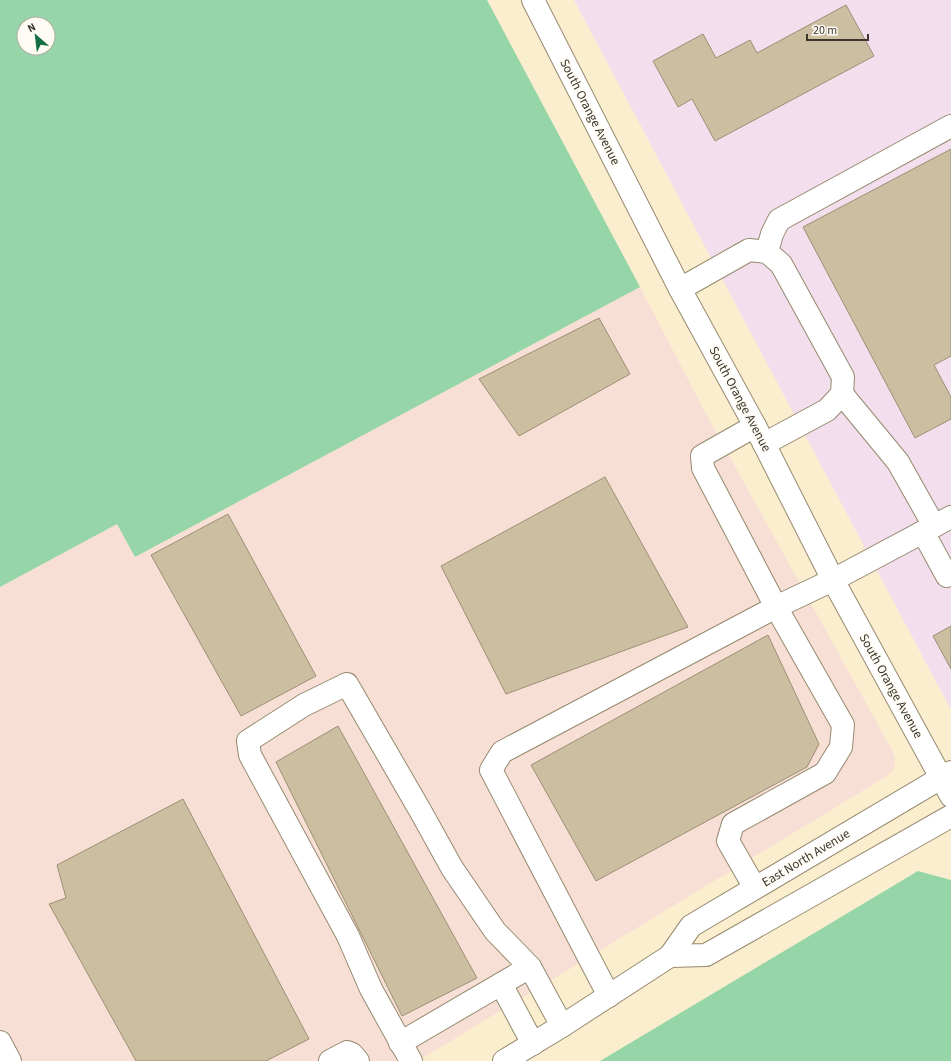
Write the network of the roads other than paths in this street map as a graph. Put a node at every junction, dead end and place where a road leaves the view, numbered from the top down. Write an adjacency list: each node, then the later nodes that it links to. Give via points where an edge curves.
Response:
1 (533, 0): 4 (street, South Orange Avenue)
2 (951, 126): 3 (street, via 779,220)
3 (767, 252): 4 (street, via 750,250); 5 (street, via 781,264 843,377)
4 (680, 289): 6 (street, South Orange Avenue)
5 (842, 394): 6 (street, via 827,410); 7 (street, via 898,462)
6 (759, 435): 9 (street, South Orange Avenue); 10 (street, via 702,456 704,468)
7 (936, 525): 8 (street, via 947,576); 9 (street)
8 (951, 574)
9 (834, 580): 10 (street); 11 (street, South Orange Avenue)
10 (776, 607): 14 (street, via 843,725 841,747 825,773 733,824 728,841); 18 (street, via 502,752 491,770)
11 (946, 774): 12 (street, South Orange Avenue); 14 (street, East North Avenue)
12 (951, 796)
13 (951, 816): 15 (street, via 706,955)
14 (755, 888): 15 (street, East North Avenue, via 691,926)
15 (670, 956): 18 (street, East North Avenue)
16 (530, 967): 17 (street); 19 (street); 22 (street, via 495,931 452,868 347,684 304,705 248,741 250,755 348,936 371,989)
17 (501, 984): 21 (street); 22 (street)
18 (608, 996): 19 (street, East North Avenue)
19 (562, 1026): 21 (street, East North Avenue)
20 (0, 1042): 23 (street)
21 (533, 1044): 26 (street, East North Avenue)
22 (406, 1052)
23 (10, 1061)
24 (330, 1061): 25 (street, via 347,1052)
25 (358, 1061)
26 (504, 1061)

